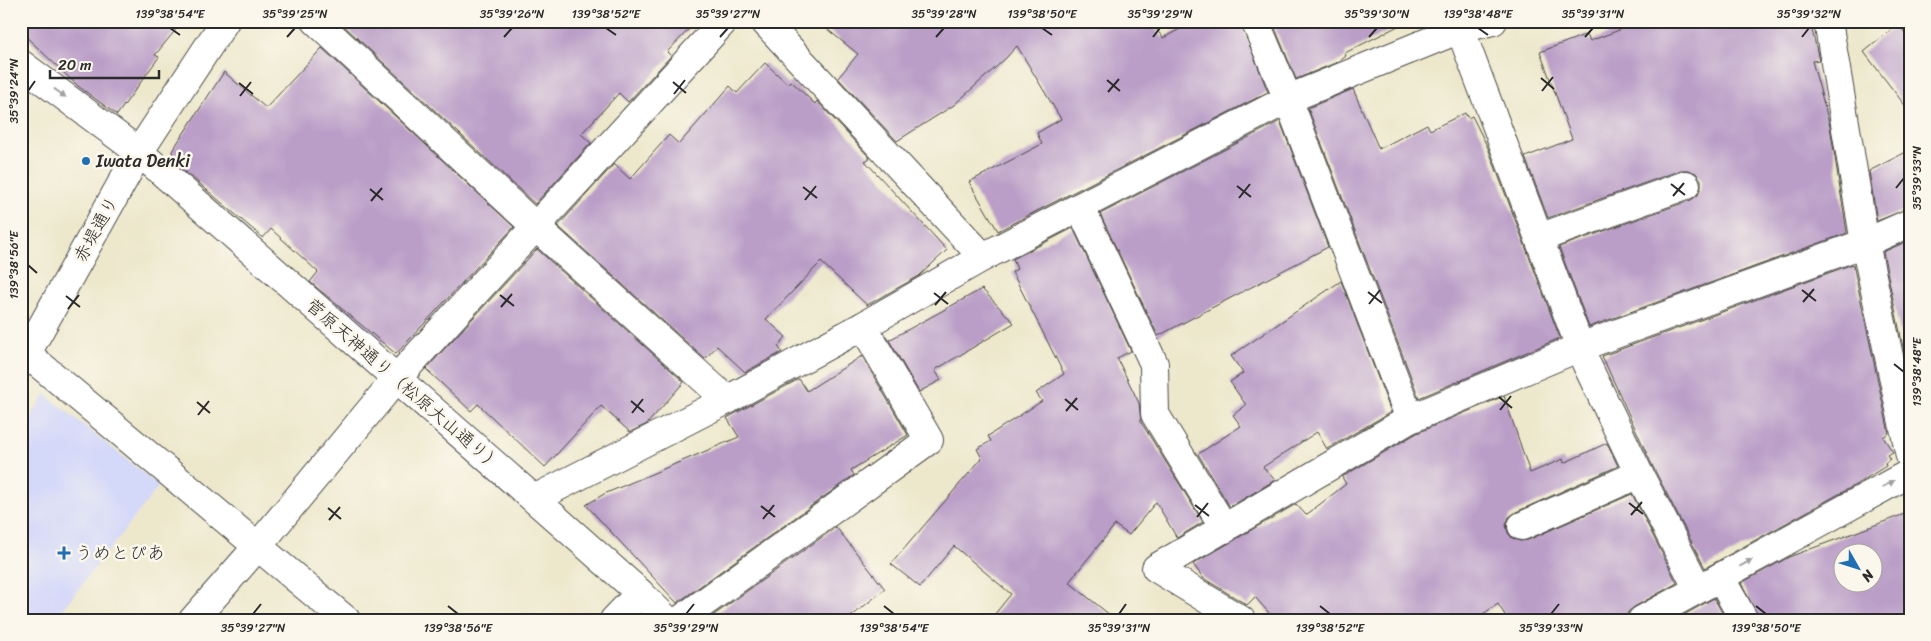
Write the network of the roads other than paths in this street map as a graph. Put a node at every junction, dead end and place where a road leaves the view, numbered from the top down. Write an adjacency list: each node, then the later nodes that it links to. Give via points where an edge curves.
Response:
1 (224, 21): 11 (street, 赤堤通り)
2 (316, 21): 15 (street)
3 (724, 21): 15 (street)
4 (764, 21): 18 (street)
5 (1255, 21): 10 (street)
6 (1493, 21): 8 (street)
7 (1828, 21): 17 (street)
8 (1460, 29): 10 (street); 16 (street)
9 (21, 64): 11 (street, 菅原天神通り（松原大山通り）, one-way to 11)
10 (1288, 99): 13 (street); 24 (street)
11 (139, 152): 21 (street, 赤堤通り); 22 (street, 菅原天神通り（松原大山通り）)
12 (1686, 185): 16 (street)
13 (1080, 207): 18 (street); 30 (street, via 1154,364 1155,414)
14 (1910, 223): 17 (street)
15 (536, 227): 22 (street); 23 (street)
16 (1539, 238): 20 (street)
17 (1865, 243): 20 (street); 25 (street)
18 (983, 257): 19 (street)
19 (863, 326): 23 (street); 38 (street, via 929,440)
20 (1580, 347): 24 (street); 27 (street)
21 (24, 359): 31 (street)
22 (396, 379): 28 (street, 菅原天神通り（松原大山通り）); 31 (street)
23 (727, 400): 28 (street)
24 (1410, 419): 30 (street)
25 (1910, 456)
26 (1910, 473): 32 (street, one-way to 26)
27 (1638, 474): 29 (street); 32 (street)
28 (534, 499): 33 (street, 菅原天神通り（松原大山通り）)
29 (1522, 526)
30 (1225, 529): 39 (street, via 1156,568)
31 (258, 546): 34 (street); 35 (street)
32 (1709, 583): 40 (street); 41 (street)
33 (640, 593): 36 (street); 37 (street, 菅原天神通り（松原大山通り）)
34 (193, 620)
35 (346, 620)
36 (614, 620)
37 (667, 620)
38 (680, 620)
39 (1242, 620)
40 (1642, 620)
41 (1744, 620)

